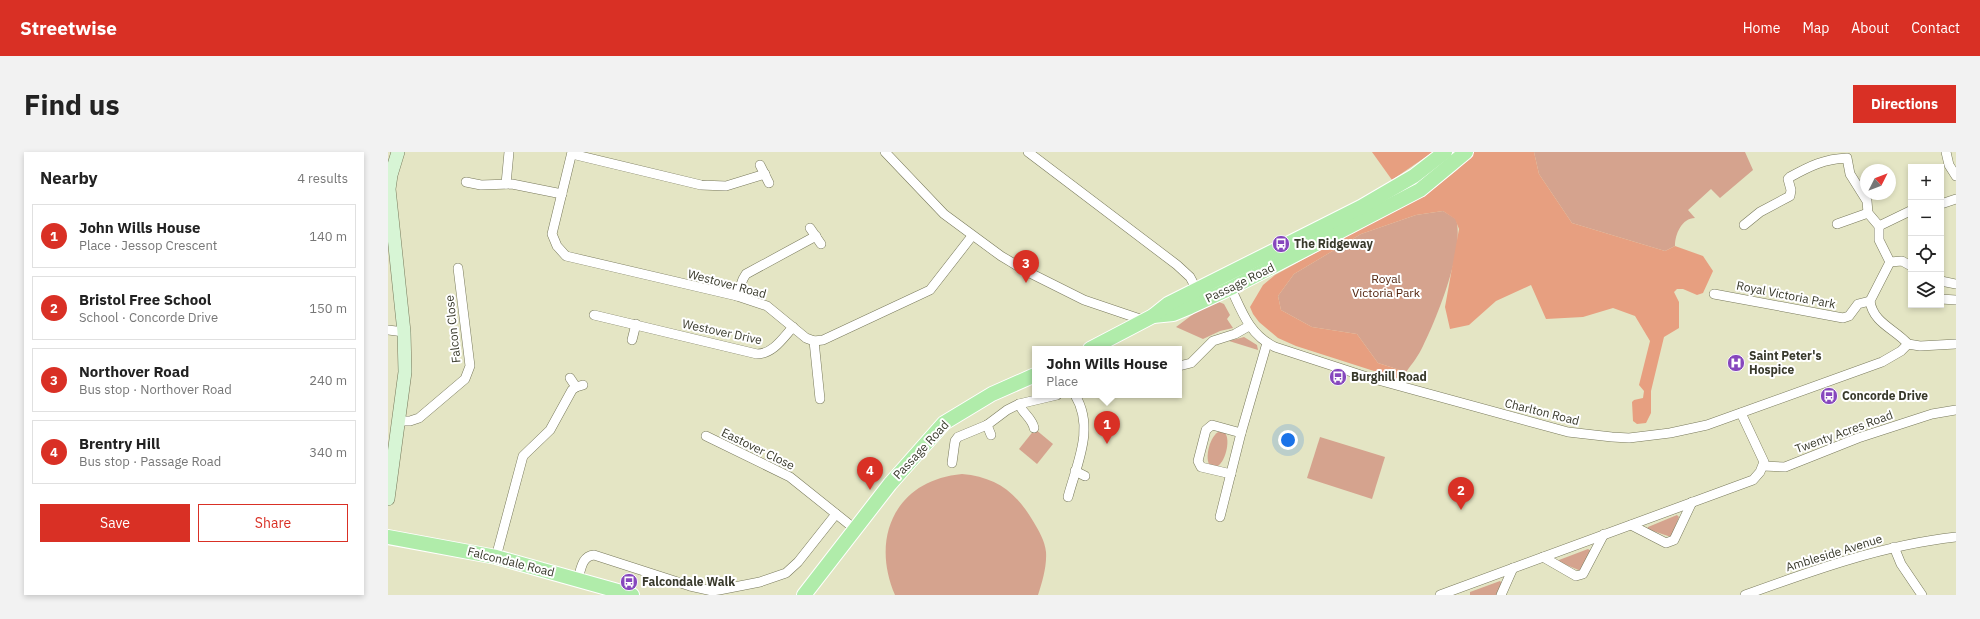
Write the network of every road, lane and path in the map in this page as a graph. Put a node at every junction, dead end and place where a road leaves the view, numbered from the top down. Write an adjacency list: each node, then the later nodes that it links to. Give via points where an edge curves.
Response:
1 (398, 152): 51 (main road, via 389,189)
2 (509, 152): 18 (street)
3 (885, 152): 29 (street, via 934,204)
4 (1445, 152): 34 (main road, Passage Road, via 1414,176)
5 (1466, 152): 34 (main road, Passage Road, via 1420,190)
6 (1854, 152): 11 (street)
7 (1946, 152): 15 (street, via 1949,165)
8 (572, 153): 14 (street, via 701,185 726,186); 19 (street, Westover Road)
9 (1030, 153): 38 (street, via 1177,265 1190,278)
10 (1805, 158): 13 (street)
11 (1847, 158): 13 (street, via 1829,159); 23 (street, via 1850,174 1867,201)
12 (760, 165): 14 (street)
13 (1810, 166): 25 (street, via 1788,179 1792,190 1786,199 1760,212)
14 (764, 174): 17 (street)
15 (1956, 176)
16 (466, 182): 18 (street, via 481,185)
17 (769, 183)
18 (506, 184): 19 (street)
19 (562, 194): 39 (street, Westover Road, via 552,234 557,246 566,256)
20 (1956, 200): 21 (street)
21 (1944, 203)
22 (1908, 211): 26 (street)
23 (1868, 213): 24 (street); 26 (street)
24 (1837, 224)
25 (1744, 225)
26 (1879, 226): 31 (street, via 1879,240)
27 (810, 228): 28 (street)
28 (816, 236): 30 (street); 39 (street, via 746,274)
29 (972, 236): 43 (street, via 1026,271 1084,300); 53 (street, via 936,283 925,293 822,340)
30 (821, 244)
31 (1890, 262): 32 (street, via 1902,261); 42 (street)
32 (1908, 264)
33 (458, 268): 67 (street, Falcon Close, via 470,366 468,372 465,379 419,418)
34 (1228, 282): 38 (main road, Passage Road); 47 (street, Charlton Road)
35 (1944, 282): 36 (street)
36 (1956, 284)
37 (1714, 294): 42 (street, Royal Victoria Park, via 1843,318 1849,316 1858,304)
38 (1200, 295): 45 (main road, Passage Road, via 1168,304)
39 (737, 296): 48 (street, Westover Road, via 767,306)
40 (1944, 299): 41 (street)
41 (1956, 300)
42 (1870, 302): 55 (street, via 1877,319)
43 (1115, 312): 45 (street); 49 (street)
44 (594, 315): 46 (street, Westover Drive)
45 (1148, 318): 49 (main road, Passage Road)
46 (636, 324): 48 (street, Westover Drive, via 757,354 770,351); 52 (street)
47 (1249, 326): 54 (street, Charlton Road); 58 (street, via 1213,341 1191,363)
48 (793, 327): 53 (street, Westover Road, via 806,338)
49 (1127, 329): 57 (main road, Passage Road)
50 (388, 330): 51 (street)
51 (404, 332): 67 (main road, via 404,372)
52 (632, 340)
53 (814, 340): 63 (street)
54 (1267, 343): 66 (street, Charlton Road, via 1367,377 1568,432 1612,437 1650,436 1695,428); 70 (street)
55 (1908, 344): 56 (street); 66 (street, Charlton Road, via 1882,362)
56 (1956, 344)
57 (1096, 346)
58 (1182, 365)
59 (1032, 376): 84 (main road, Passage Road, via 992,394 944,423 890,484)
60 (570, 378): 89 (street, via 580,386 570,394 550,430 523,456)
61 (1044, 398): 64 (street)
62 (1076, 398): 75 (street, via 1083,412 1085,439)
63 (820, 399)
64 (1019, 404): 68 (street); 69 (street)
65 (1956, 410): 74 (street, Twenty Acres Road, via 1932,414 1858,438 1785,467)
66 (1741, 413): 74 (street, via 1763,457)
67 (399, 421): 79 (main road)
68 (987, 425): 71 (street); 73 (street, via 958,437 955,441)
69 (1034, 428)
70 (1241, 433): 76 (street); 76 (street, via 1212,425 1206,430 1198,462 1201,467)
71 (992, 435)
72 (706, 436): 81 (street, Eastover Close, via 790,477)
73 (952, 463)
74 (1763, 466): 80 (street, via 1753,480)
75 (1075, 471): 77 (street); 78 (street)
76 (1231, 474): 82 (street)
77 (1085, 476)
78 (1068, 497)
79 (388, 499)
80 (1692, 502): 83 (street); 83 (street, via 1674,540 1666,543)
81 (836, 514): 84 (street, Eastover Close); 92 (street, via 798,562 786,573 760,582 712,591 594,555 585,559)
82 (1220, 517)
83 (1631, 525): 85 (street)
84 (855, 529): 95 (main road, Passage Road)
85 (1604, 534): 90 (street); 90 (street, via 1583,574 1576,576)
86 (388, 537): 89 (main road, Falcondale Road)
87 (1956, 537): 88 (street, Ambleside Avenue)
88 (1894, 547): 99 (street, Ambleside Avenue, via 1859,556); 100 (street, via 1901,564)
89 (496, 557): 92 (main road, Falcondale Road)
90 (1543, 557): 91 (street)
91 (1513, 568): 93 (street); 98 (street)
92 (578, 579): 94 (main road, Falcondale Road)
93 (1452, 590): 96 (street); 97 (street)
94 (632, 595)
95 (804, 595)
96 (1440, 595)
97 (1461, 595)
98 (1501, 595)
99 (1745, 595)
100 (1922, 595)

